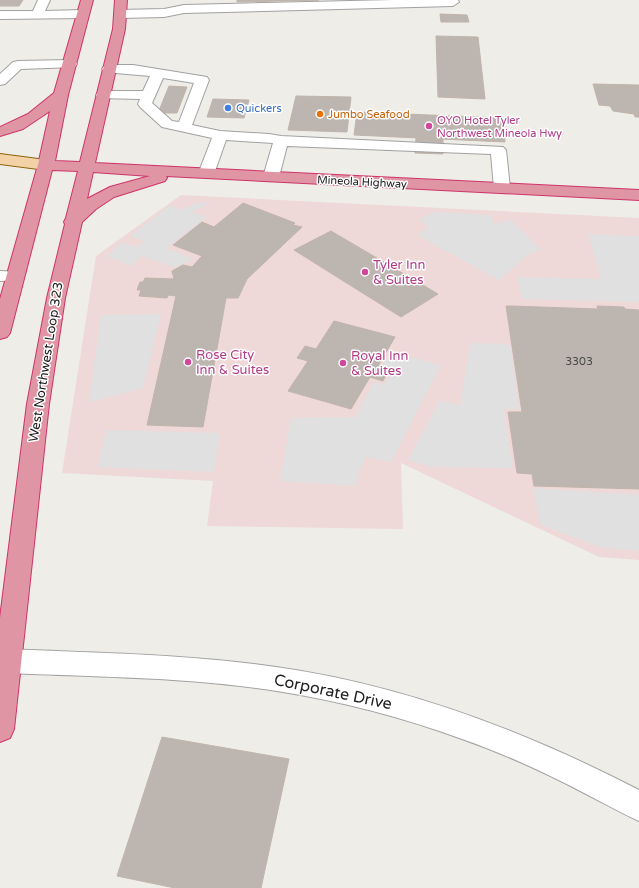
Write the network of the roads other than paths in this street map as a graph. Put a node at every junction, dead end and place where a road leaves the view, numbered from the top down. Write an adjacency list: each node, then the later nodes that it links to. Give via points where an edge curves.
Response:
1 (44, 0): 8 (street)
2 (87, 0): 5 (highway)
3 (121, 0): 6 (highway, West Northwest Loop 323)
4 (453, 2): 6 (street, via 184,9 164,13)
5 (83, 14): 8 (street); 9 (highway)
6 (120, 14): 10 (highway, West Northwest Loop 323)
7 (0, 15): 8 (street)
8 (37, 15)
9 (70, 64): 12 (street, via 18,65); 13 (highway)
10 (109, 69): 11 (street); 14 (highway, West Northwest Loop 323)
11 (158, 73): 15 (street); 16 (street, via 202,80)
12 (0, 81)
13 (61, 95): 17 (highway, via 34,117); 21 (highway)
14 (103, 95): 15 (street); 22 (highway, West Northwest Loop 323)
15 (148, 95): 16 (street, via 145,104 167,124)
16 (184, 128): 18 (street)
17 (0, 132)
18 (220, 135): 19 (street); 24 (street)
19 (281, 141): 25 (street); 26 (street, via 498,150)
20 (0, 159): 21 (main road)
21 (46, 165): 22 (highway, Mineola Highway); 29 (highway)
22 (86, 167): 23 (highway, Mineola Highway); 28 (highway, West Northwest Loop 323)
23 (178, 173): 24 (highway, Mineola Highway); 28 (highway, via 117,189 94,202)
24 (206, 174): 25 (highway, Mineola Highway)
25 (271, 177): 26 (highway, Mineola Highway)
26 (502, 188): 27 (highway, Mineola Highway)
27 (639, 195)
28 (72, 222): 31 (highway, West Northwest Loop 323, via 38,404)
29 (7, 276): 30 (highway)
30 (1, 325)
31 (7, 661): 32 (highway, West Northwest Loop 323); 33 (street, Corporate Drive, via 191,670 277,679 341,691 439,717 502,740 570,770)
32 (0, 729)
33 (639, 806)

